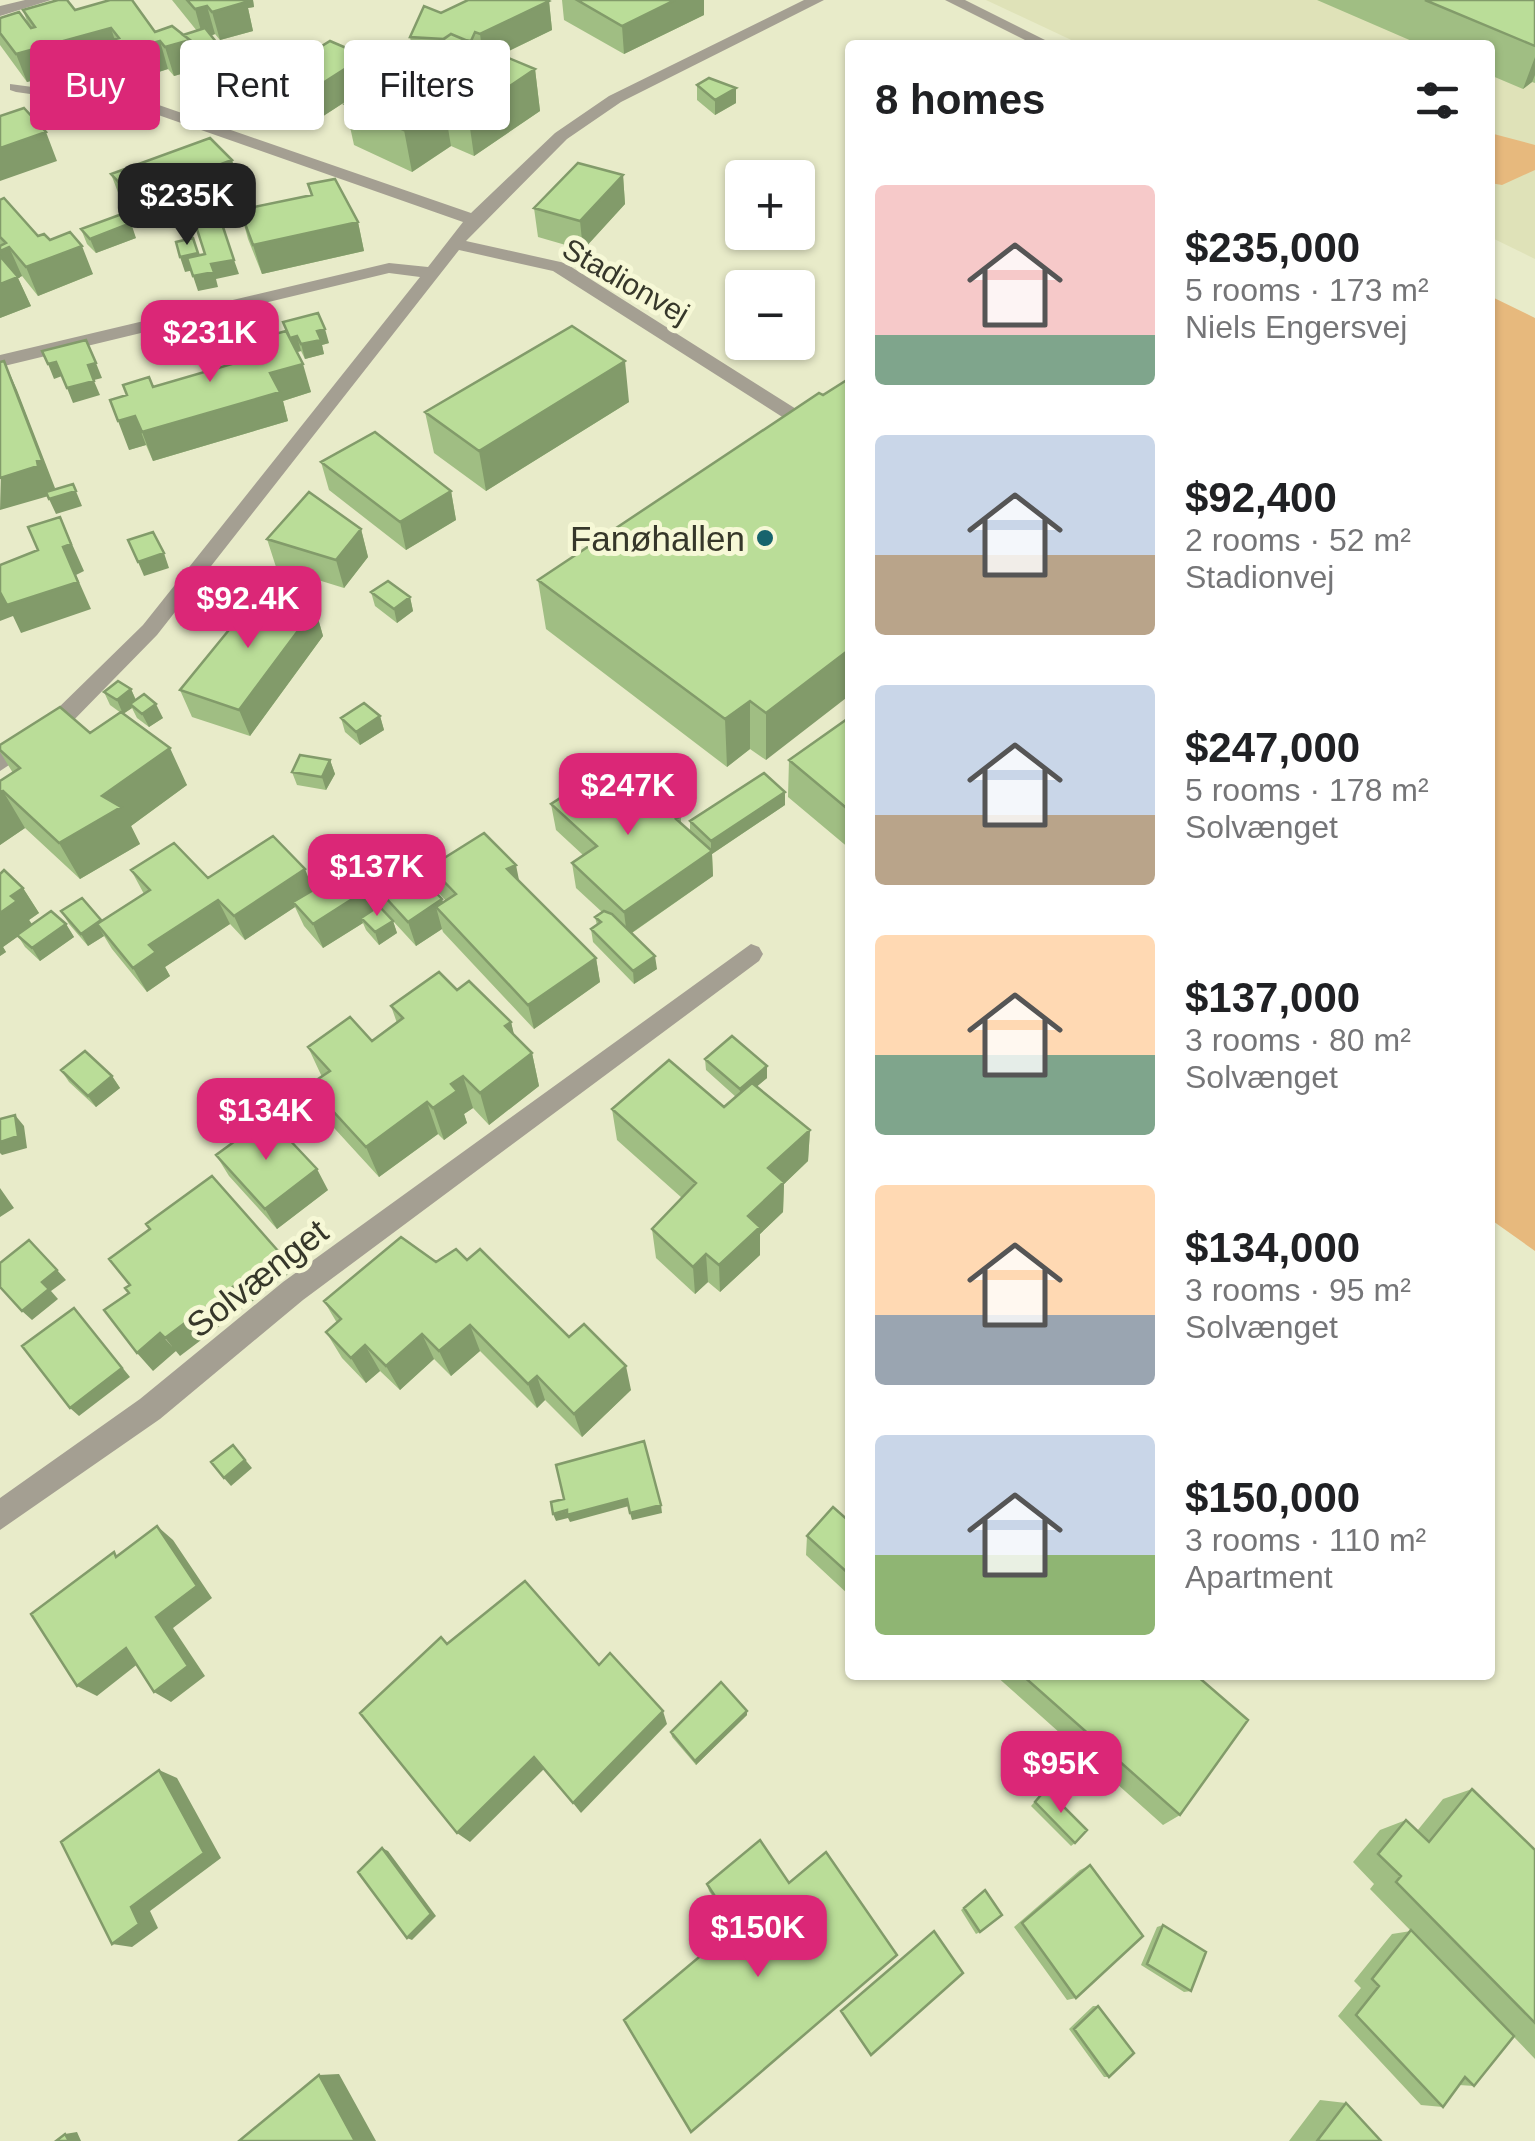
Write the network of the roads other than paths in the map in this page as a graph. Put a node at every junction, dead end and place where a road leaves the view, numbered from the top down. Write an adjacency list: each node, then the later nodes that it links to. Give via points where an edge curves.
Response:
1 (43, 0): 4 (street)
2 (816, 0): 7 (street, via 615,99 561,136)
3 (954, 0): 5 (street)
4 (0, 11)
5 (1038, 40)
6 (16, 87): 7 (street, via 147,106)
7 (474, 220): 8 (street)
8 (459, 244): 9 (street); 11 (street, Stadionvej, via 559,268)
9 (435, 273): 10 (street, via 389,268); 12 (street, via 150,630 59,721)
10 (0, 361)
11 (805, 423)
12 (0, 762)
13 (750, 954): 14 (street, Solvænget)
14 (0, 1515)

